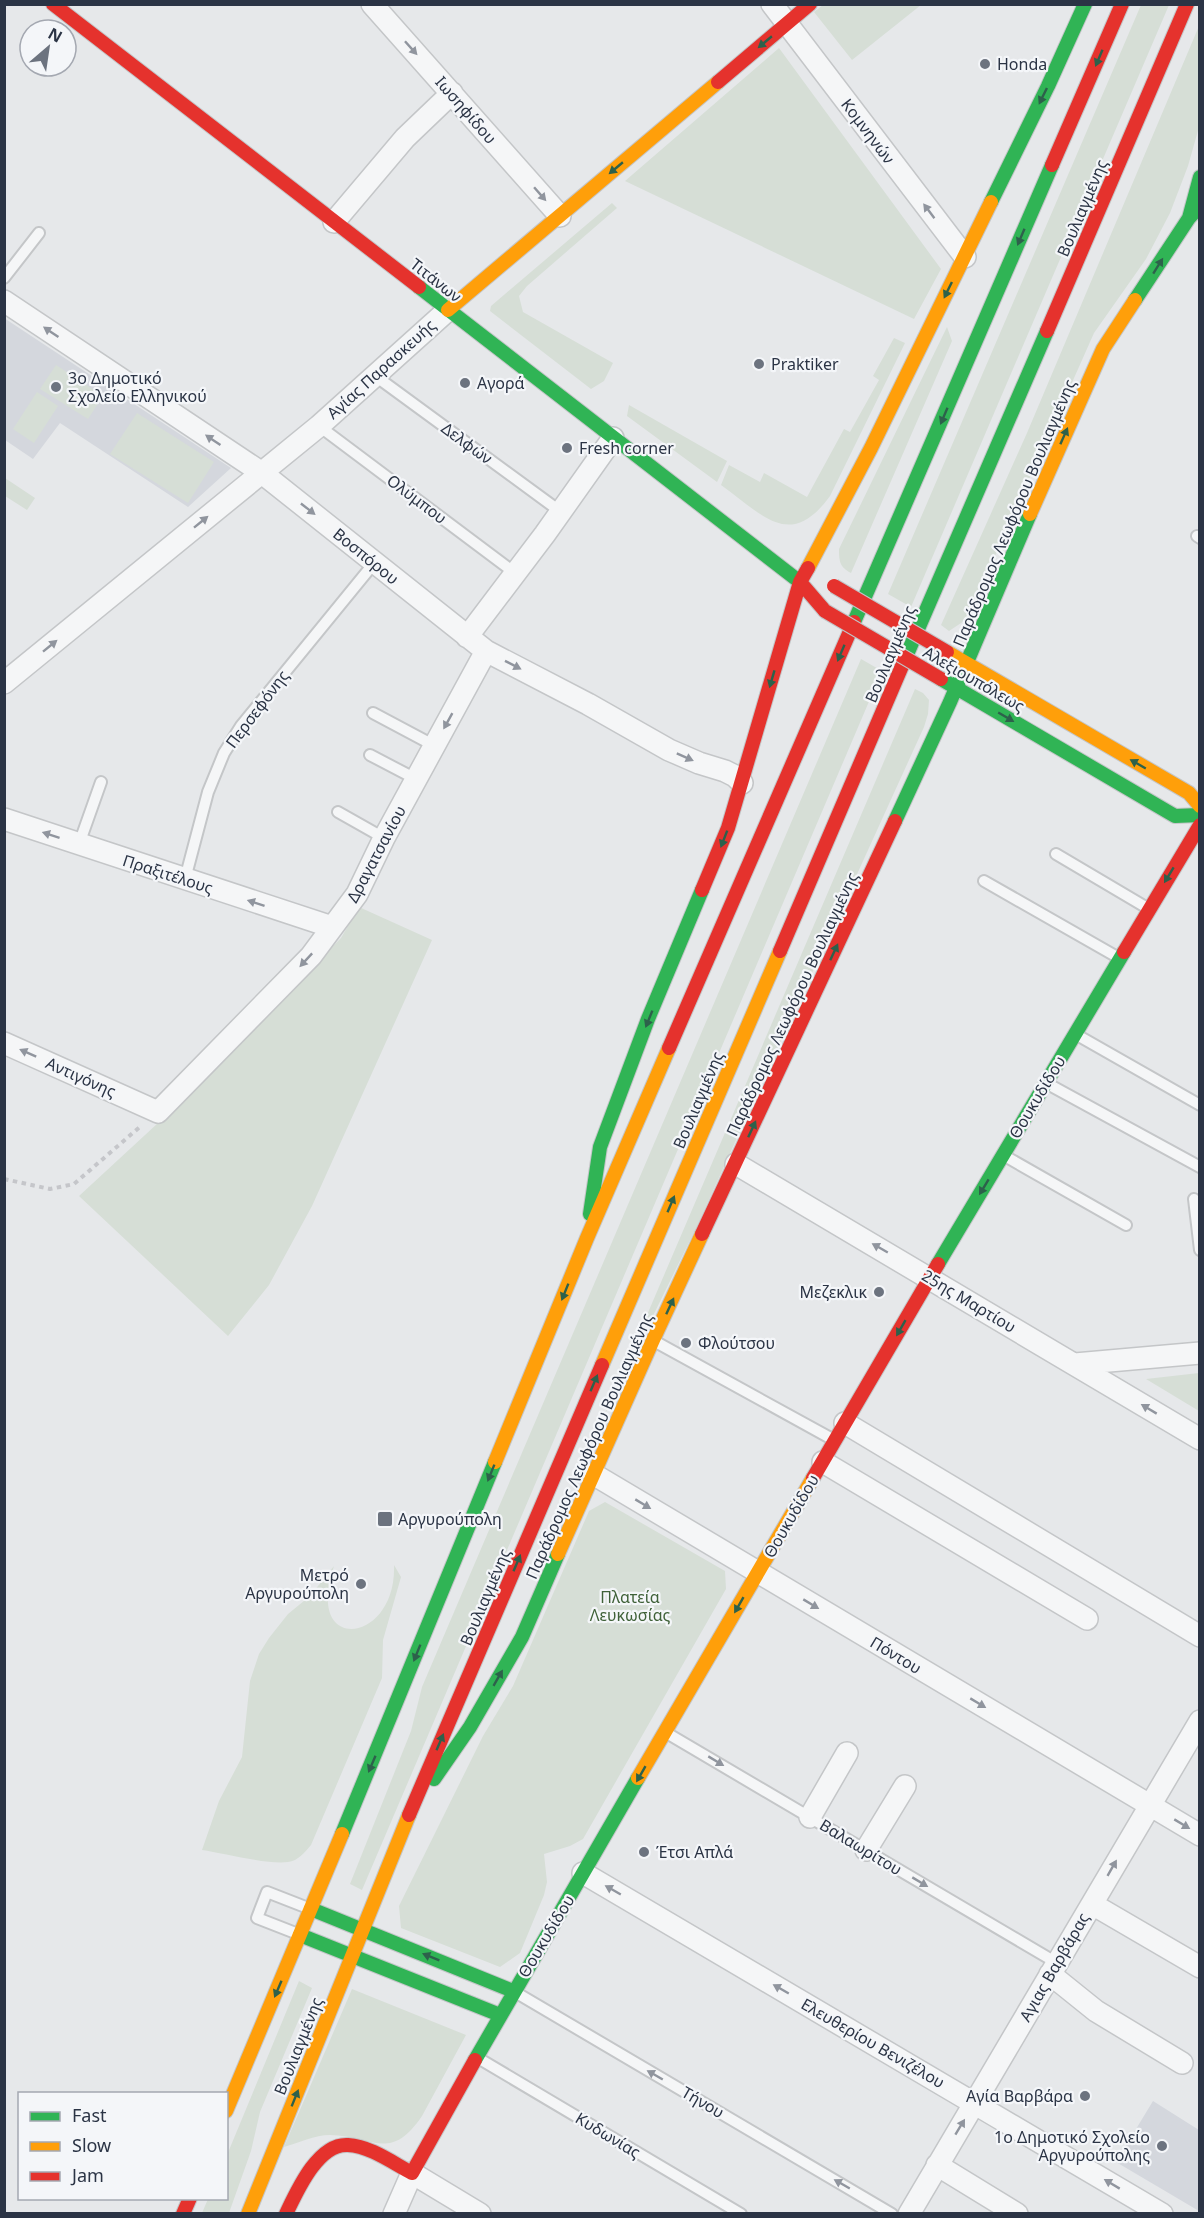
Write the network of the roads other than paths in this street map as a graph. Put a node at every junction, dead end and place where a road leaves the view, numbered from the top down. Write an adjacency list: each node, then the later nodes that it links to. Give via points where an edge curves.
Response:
1 (53, 4): 14 (main road, Τιτάνων)
2 (372, 4): 9 (street, Ιωσηφίδου, one-way to 9)
3 (772, 4): 8 (street, Κομνηνών)
4 (810, 4): 8 (main road, Αγίας Παρασκευής)
5 (1085, 4): 16 (main road, one-way to 16)
6 (1122, 4): 62 (main road, one-way to 62)
7 (1187, 4): 80 (main road, Βουλιαγμένης, one-way to 7)
8 (786, 24): 12 (main road, Αγίας Παρασκευής, one-way to 12); 16 (street, Κομνηνών, one-way to 8)
9 (452, 93): 12 (street, Ιωσηφίδου, one-way to 12); 14 (street, via 405,138)
10 (1200, 177): 13 (main road)
11 (1200, 206): 13 (main road, Παράδρομος Λεωφόρου Βουλιαγμένης)
12 (560, 216): 19 (main road, Αγίας Παρασκευής)
13 (1189, 218): 30 (main road, Παράδρομος Λεωφόρου Βουλιαγμένης, one-way to 13, via 1103,349)
14 (334, 222): 19 (main road, Τιτάνων)
15 (39, 233): 17 (lane)
16 (964, 257): 27 (main road, one-way to 27)
17 (4, 278)
18 (4, 301): 23 (street, Βοσπόρου, one-way to 18)
19 (448, 310): 20 (street, Αγίας Παρασκευής); 22 (main road, Τιτάνων)
20 (374, 375): 21 (street, Αγίας Παρασκευής); 24 (lane, Δελφών)
21 (319, 426): 23 (street, Αγίας Παρασκευής); 26 (lane, Ολύμπου)
22 (613, 438): 24 (street); 27 (main road, Τιτάνων)
23 (262, 473): 25 (street, Βοσπόρου, one-way to 25); 31 (street, Αγίας Παρασκευής, one-way to 23)
24 (561, 512): 26 (street)
25 (375, 562): 28 (street, Βοσπόρου); 47 (lane, Περσεφόνης, via 241,726 224,753 208,792)
26 (515, 573): 28 (street)
27 (800, 582): 30 (main road, Αλεξιουπόλεως, bridge, via 834,586); 32 (main road, Αλεξιουπόλεως, bridge, via 825,611); 38 (main road, one-way to 38)
28 (467, 637): 29 (street, Βοσπόρου)
29 (486, 651): 34 (street, Δραγατσανίου, one-way to 34); 38 (street, Βοσπόρου, one-way to 38, via 669,750 725,771)
30 (967, 663): 32 (main road, Παράδρομος Λεωφόρου Βουλιαγμένης); 39 (main road, Αλεξιουπόλεως, one-way to 30, via 1189,793)
31 (4, 683)
32 (956, 688): 41 (main road, Αλεξιουπόλεως, one-way to 41, via 1175,816); 58 (main road, Παράδρομος Λεωφόρου Βουλιαγμένης, one-way to 32)
33 (373, 713): 34 (lane)
34 (435, 746): 36 (street, Δραγατσανίου)
35 (370, 755): 36 (lane)
36 (416, 779): 44 (street, Δραγατσανίου)
37 (101, 782): 45 (lane)
38 (742, 783): 62 (main road, one-way to 62, via 724,838 648,1019 600,1147)
39 (1200, 806)
40 (338, 812): 44 (lane)
41 (1200, 815)
42 (4, 819): 45 (street, Πραξιτέλους, one-way to 42)
43 (1200, 825): 49 (main road, Θουκυδίδου, one-way to 49)
44 (384, 838): 50 (street, Δραγατσανίου, via 357,894)
45 (79, 844): 47 (street, Πραξιτέλους)
46 (1056, 854): 49 (lane)
47 (185, 879): 50 (street, Πραξιτέλους, one-way to 47)
48 (984, 881): 51 (lane)
49 (1149, 909): 51 (main road, Θουκυδίδου)
50 (332, 927): 56 (street, Δραγατσανίου, one-way to 56, via 311,956)
51 (1119, 958): 52 (main road, Θουκυδίδου)
52 (1075, 1034): 54 (main road, Θουκυδίδου); 55 (lane)
53 (4, 1043): 56 (street, Αντιγόνης, one-way to 53)
54 (1046, 1083): 57 (main road, Θουκυδίδου); 59 (lane)
55 (1200, 1105)
56 (158, 1112)
57 (1003, 1154): 61 (lane); 64 (main road, Θουκυδίδου, one-way to 64)
58 (736, 1164): 64 (street, 25ης Μαρτίου, one-way to 58); 65 (main road, Παράδρομος Λεωφόρου Βουλιαγμένης, one-way to 58)
59 (1200, 1167)
60 (1194, 1199): 63 (lane)
61 (1126, 1225)
62 (587, 1238): 86 (main road, one-way to 86)
63 (1200, 1250)
64 (930, 1278): 67 (street, 25ης Μαρτίου); 68 (main road, Θουκυδίδου, one-way to 68)
65 (653, 1340): 68 (lane); 71 (main road, Παράδρομος Λεωφόρου Βουλιαγμένης)
66 (1200, 1353): 67 (street)
67 (1075, 1364): 69 (street, 25ης Μαρτίου, one-way to 67)
68 (840, 1432): 70 (main road, Θουκυδίδου); 74 (street)
69 (1200, 1439)
70 (823, 1462): 72 (main road, Θουκυδίδου); 73 (street)
71 (593, 1474): 72 (street, Πόντου, one-way to 72); 80 (main road, Παράδρομος Λεωφόρου Βουλιαγμένης, one-way to 71, via 470,1727 522,1637)
72 (758, 1573): 76 (main road, Θουκυδίδου, one-way to 76); 79 (street, Πόντου, one-way to 79)
73 (1087, 1619)
74 (1200, 1636)
75 (1200, 1721): 79 (street, Αγιας Βαρβάρας)
76 (665, 1732): 81 (lane, Βαλαωρίτου, one-way to 81); 84 (main road, Θουκυδίδου, one-way to 84)
77 (847, 1753): 81 (street)
78 (905, 1786): 83 (street)
79 (1150, 1805): 82 (street, Πόντου, one-way to 82); 85 (street, Αγιας Βαρβάρας, one-way to 79)
80 (409, 1815): 87 (main road, Βουλιαγμένης)
81 (810, 1817): 83 (lane, Βαλαωρίτου)
82 (1200, 1834)
83 (866, 1850): 91 (lane, Βαλαωρίτου, one-way to 91)
84 (583, 1873): 92 (main road, Θουκυδίδου); 96 (street, Ελευθερίου Βενιζέλου, one-way to 84)
85 (1092, 1904): 90 (street); 91 (street, Αγιας Βαρβάρας)
86 (311, 1909): 87 (main road); 88 (main road); 88 (lane, via 267,1892 257,1918)
87 (363, 1930): 89 (main road, Βουλιαγμένης); 92 (main road, one-way to 87)
88 (300, 1935): 89 (main road); 97 (main road, one-way to 97)
89 (352, 1956): 93 (main road); 103 (main road, Βουλιαγμένης, one-way to 89)
90 (1200, 1967)
91 (1053, 1969): 95 (street, via 1096,2011); 96 (street, Αγιας Βαρβάρας)
92 (513, 1991): 93 (main road, Θουκυδίδου); 108 (lane, Τήνου, one-way to 92)
93 (500, 2015): 94 (main road, Θουκυδίδου)
94 (476, 2057): 99 (main road, Θουκυδίδου); 107 (lane, Κυδωνίας)
95 (1182, 2063)
96 (975, 2102): 98 (street, Αγιας Βαρβάρας, one-way to 96); 110 (street, Ελευθερίου Βενιζέλου, one-way to 96)
97 (228, 2106)
98 (937, 2165): 101 (street, Αγιας Βαρβάρας); 109 (street)
99 (412, 2173): 104 (main road, via 357,2147 341,2144 315,2165); 105 (street, Θουκυδίδου); 106 (street)
100 (190, 2200): 102 (main road)
101 (915, 2212)
102 (183, 2214)
103 (248, 2214)
104 (286, 2214)
105 (394, 2214)
106 (480, 2214)
107 (741, 2214)
108 (892, 2214)
109 (1017, 2214)
110 (1162, 2214)

